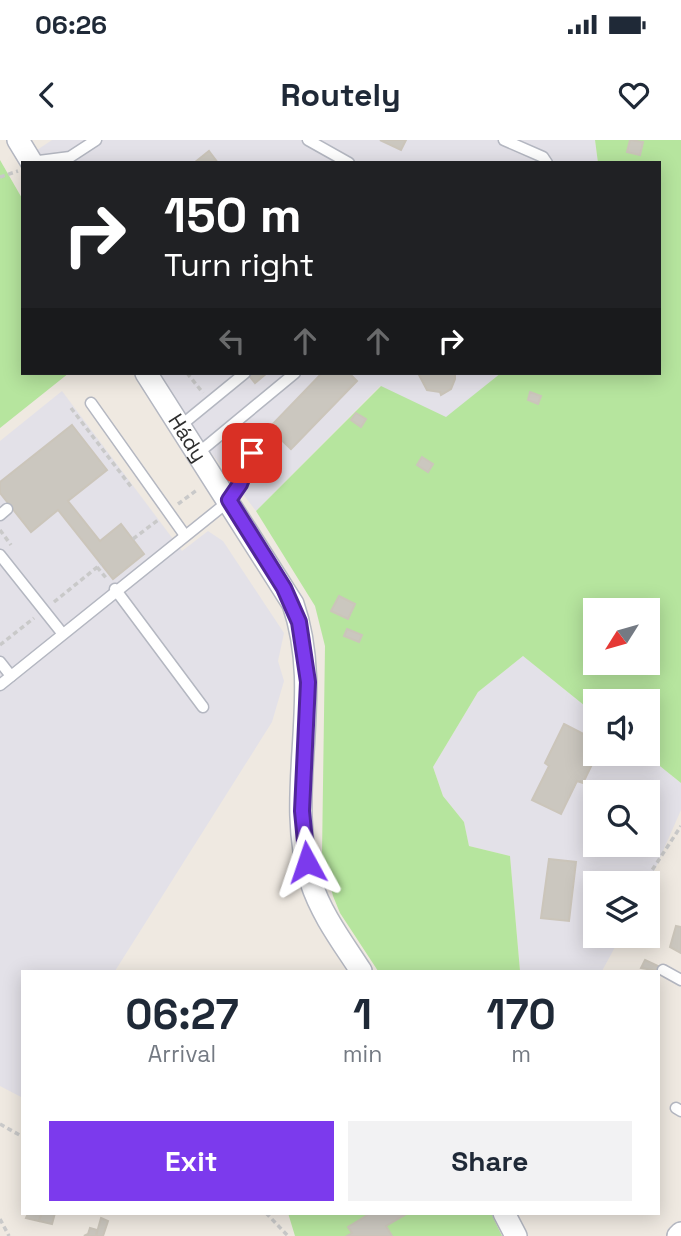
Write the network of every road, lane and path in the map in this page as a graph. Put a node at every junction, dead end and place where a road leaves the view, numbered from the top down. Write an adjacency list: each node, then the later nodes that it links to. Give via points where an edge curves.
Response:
1 (18, 140): 5 (street)
2 (96, 140): 6 (lane, via 82,153)
3 (308, 140): 7 (lane)
4 (504, 140): 8 (lane)
5 (28, 161)
6 (47, 161)
7 (345, 161)
8 (546, 161)
9 (21, 168): 10 (path)
10 (0, 177)
11 (147, 375): 16 (street, Hády)
12 (243, 375): 16 (lane)
13 (293, 375): 17 (lane)
14 (91, 403): 23 (lane)
15 (71, 408): 19 (path)
16 (179, 427): 18 (street, Hády)
17 (226, 432): 18 (lane); 20 (lane, via 244,436 252,453)
18 (197, 454): 20 (street, Hády)
19 (134, 490)
20 (229, 500): 23 (lane); 33 (street, Hády, via 284,588 299,622 308,682 302,811 307,862 321,906)
21 (149, 510): 22 (path)
22 (157, 521)
23 (184, 534): 25 (lane)
24 (0, 555): 26 (lane)
25 (115, 589): 26 (lane); 30 (lane)
26 (62, 633): 28 (lane)
27 (0, 662): 28 (lane)
28 (11, 676): 29 (lane)
29 (0, 685)
30 (203, 707)
31 (681, 826): 32 (path)
32 (652, 871)
33 (360, 970)
34 (663, 970): 35 (lane)
35 (681, 980)
36 (0, 1124): 37 (path)
37 (21, 1136)
38 (268, 1215): 42 (path)
39 (506, 1215): 43 (street)
40 (0, 1219): 41 (path)
41 (9, 1236)
42 (288, 1236)
43 (516, 1236)

